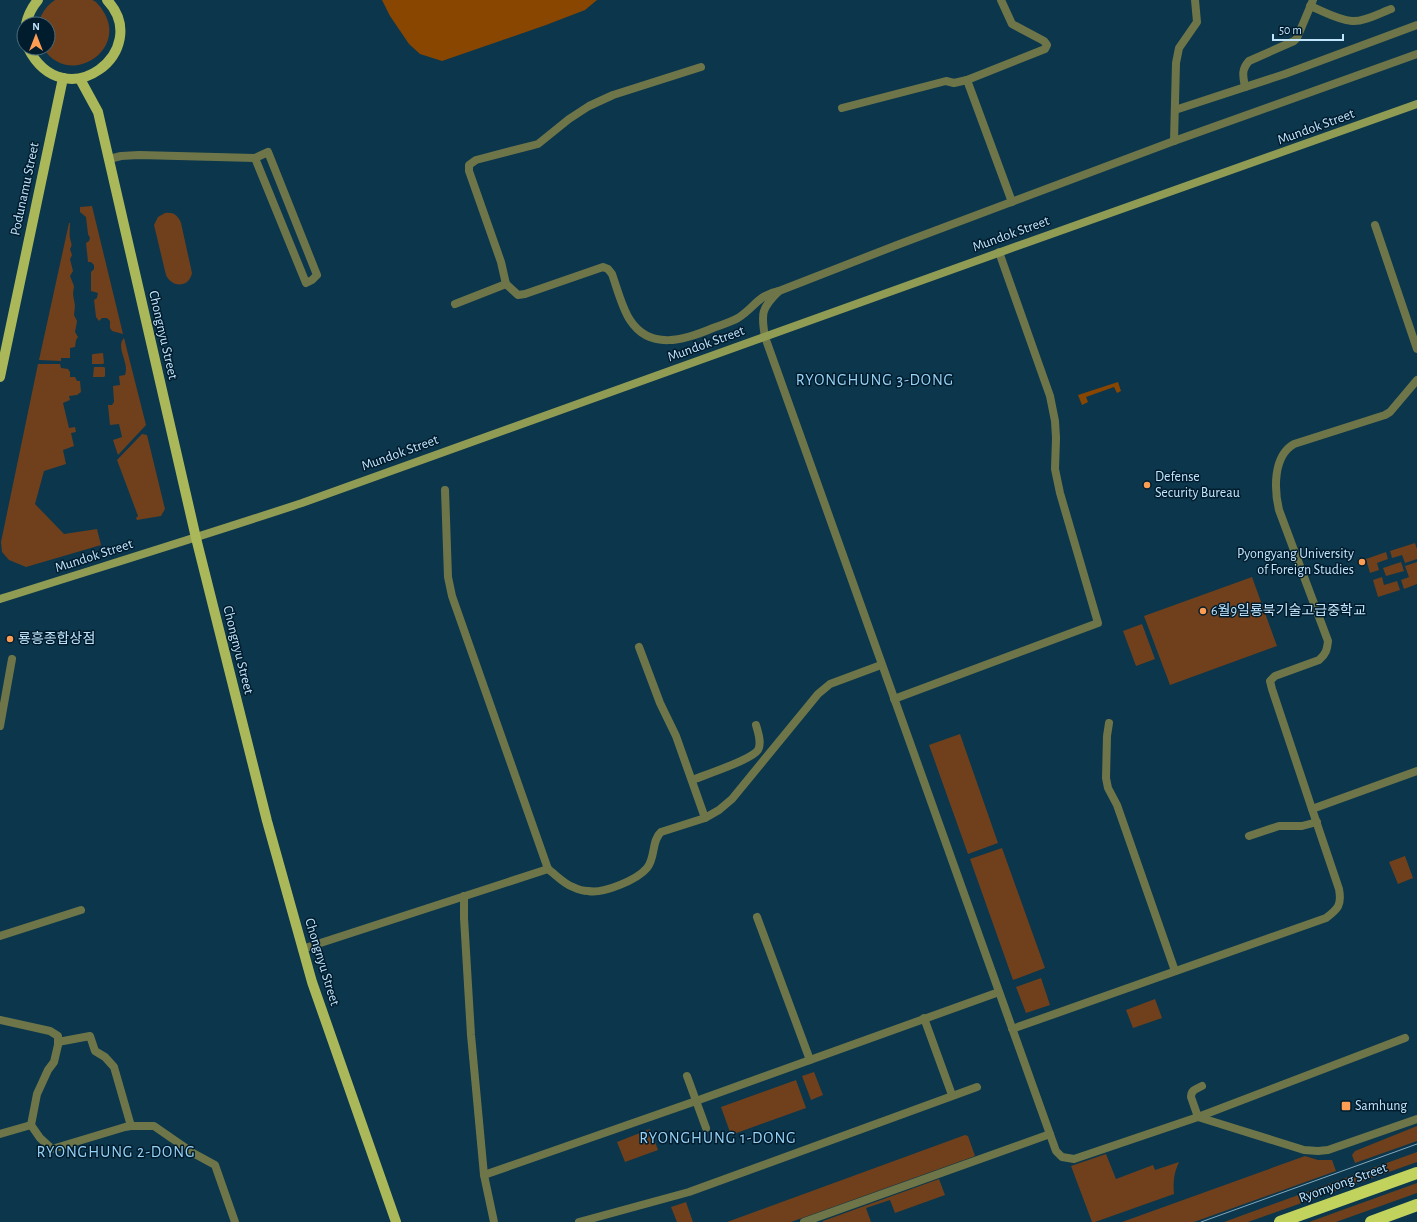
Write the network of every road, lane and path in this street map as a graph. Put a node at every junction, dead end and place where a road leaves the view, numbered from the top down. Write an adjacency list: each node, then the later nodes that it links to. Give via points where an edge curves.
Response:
1 (38, 0): 7 (main road)
2 (107, 0): 13 (main road, via 113,6 119,20 120,36 116,51 107,64 95,74)
3 (1000, 0): 14 (street, via 1012,24 1047,45 1045,49)
4 (1195, 0): 18 (street, via 1197,22 1179,48 1176,63)
5 (1311, 3): 6 (street, via 1341,19 1353,21); 15 (street, via 1294,41 1244,66)
6 (1391, 9)
7 (28, 16)
8 (1417, 26): 15 (street)
9 (1417, 54): 19 (street)
10 (32, 56): 12 (main road, via 44,69 56,77)
11 (701, 67): 25 (street, via 613,95 569,119 538,144 476,160 469,165 502,262)
12 (63, 78): 13 (main road); 30 (main road, Podunamu Street)
13 (80, 78): 21 (main road, Chongnyu Street, via 98,112)
14 (967, 80): 17 (street, via 954,83 946,80); 22 (street)
15 (1245, 87): 18 (street)
16 (1417, 104): 24 (main road, Mundok Street)
17 (842, 108)
18 (1175, 110): 19 (street)
19 (1174, 141): 22 (street)
20 (255, 158): 20 (street, via 268,152 317,275 306,283); 21 (street, via 139,155)
21 (108, 159): 33 (main road, Chongnyu Street)
22 (1012, 202): 26 (street)
23 (1375, 225): 29 (street)
24 (999, 252): 28 (main road, Mundok Street); 38 (street, via 1050,396 1055,421 1056,469 1060,493 1098,623)
25 (506, 284): 26 (street, via 518,295 526,294 603,267 612,274 630,320 638,329 647,336 673,341 737,318 762,297); 27 (street)
26 (779, 291): 28 (street, via 765,306 762,319)
27 (455, 304)
28 (765, 337): 33 (main road, Mundok Street, via 455,446 302,503); 37 (street)
29 (1417, 350)
30 (0, 377)
31 (1417, 380): 44 (street, via 1390,412 1294,444 1280,459 1275,484 1279,510 1328,641 1325,655 1319,660 1275,676 1270,681)
32 (445, 490): 48 (street, via 448,570 452,596)
33 (196, 538): 34 (main road, Mundok Street); 53 (main road, Chongnyu Street)
34 (0, 599)
35 (639, 647): 43 (street)
36 (12, 659): 41 (street)
37 (881, 665): 38 (street); 45 (street, via 830,684 818,694 732,799)
38 (894, 699): 55 (street)
39 (1109, 723): 54 (street, via 1106,778 1108,788 1117,805)
40 (756, 725): 43 (street, via 760,743 758,749 749,757)
41 (0, 726)
42 (1417, 771): 44 (street)
43 (692, 780): 45 (street)
44 (1312, 809): 46 (street)
45 (705, 818): 48 (street, via 661,832 657,835 653,857 647,868 634,879 603,890 589,892 572,887)
46 (1317, 822): 47 (street, via 1302,826 1279,826); 54 (street, via 1340,889 1339,906 1334,912 1326,918)
47 (1248, 836)
48 (548, 869): 49 (street)
49 (464, 896): 53 (street); 75 (street, via 471,1035)
50 (81, 910): 52 (street)
51 (757, 917): 61 (street)
52 (0, 936)
53 (302, 949): 79 (main road, Chongnyu Street)
54 (1175, 971): 58 (street)
55 (999, 992): 56 (street); 58 (street)
56 (924, 1018): 61 (street); 65 (street)
57 (0, 1020): 60 (street, via 50,1031 58,1036)
58 (1012, 1029): 73 (street)
59 (1405, 1038): 67 (street)
60 (58, 1042): 69 (street, via 54,1062 37,1094); 70 (street, via 90,1036 95,1051 114,1067)
61 (810, 1060): 66 (street)
62 (687, 1076): 66 (street)
63 (1202, 1086): 67 (street, via 1193,1090 1191,1094)
64 (977, 1087): 65 (street)
65 (952, 1096): 77 (street, via 689,1192)
66 (696, 1101): 71 (street); 75 (street)
67 (1198, 1118): 68 (street, via 1304,1150 1318,1151 1328,1150); 73 (street, via 1074,1159 1062,1157 1056,1151)
68 (1417, 1119)
69 (31, 1125): 70 (street, via 52,1149); 72 (street)
70 (131, 1126): 78 (street, via 154,1126 215,1165)
71 (706, 1128)
72 (0, 1134)
73 (1050, 1134): 82 (street)
74 (1417, 1173): 83 (highway, Ryomyong Street)
75 (484, 1175): 80 (street)
76 (1417, 1205): 84 (highway)
77 (602, 1219): 81 (street)
78 (235, 1222)
79 (396, 1222)
80 (494, 1222)
81 (579, 1222)
82 (804, 1222)
83 (1280, 1222)
84 (1371, 1222)

